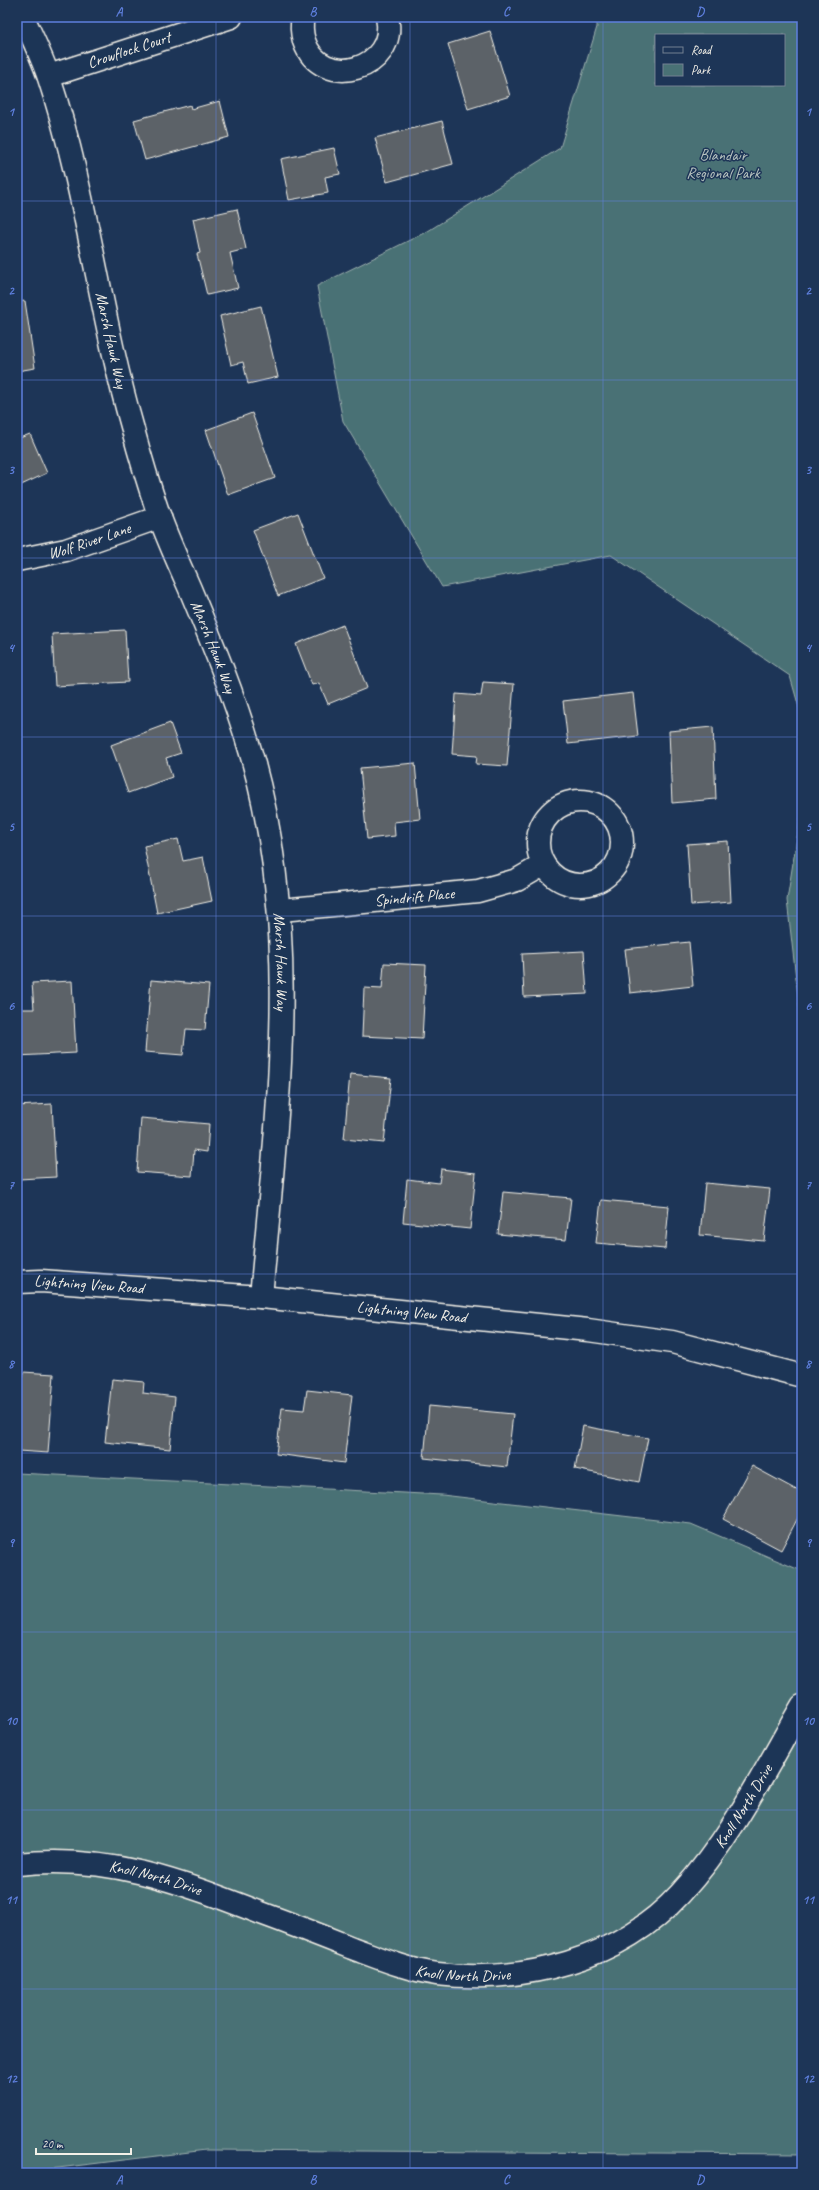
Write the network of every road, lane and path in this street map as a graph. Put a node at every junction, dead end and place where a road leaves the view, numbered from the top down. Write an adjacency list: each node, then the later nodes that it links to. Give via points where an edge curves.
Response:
1 (23, 17): 5 (street, Marsh Hawk Way)
2 (231, 17): 5 (street, Crowflock Court)
3 (387, 17): 4 (street, via 387,38 381,51 371,62 357,69 343,70 328,68 316,60 306,48)
4 (299, 18)
5 (49, 76): 6 (street, Marsh Hawk Way, via 76,174 111,347)
6 (160, 517): 7 (street, Wolf River Lane, via 66,550); 9 (street, Marsh Hawk Way, via 225,673 251,752 269,827)
7 (17, 560)
8 (543, 864): 9 (street, Spindrift Place, via 517,880 478,890)
9 (281, 910): 11 (street, Marsh Hawk Way, via 282,1005 278,1108)
10 (17, 1282): 11 (street, Lightning View Road, via 41,1281)
11 (260, 1297): 12 (street, Lightning View Road, via 588,1330 664,1341 759,1363)
12 (802, 1376)
13 (802, 1706): 14 (street, Knoll North Drive, via 745,1806 680,1894 646,1924 614,1943 574,1961 529,1973 481,1976 435,1974 388,1961 190,1886 136,1871 84,1862)
14 (17, 1864)

